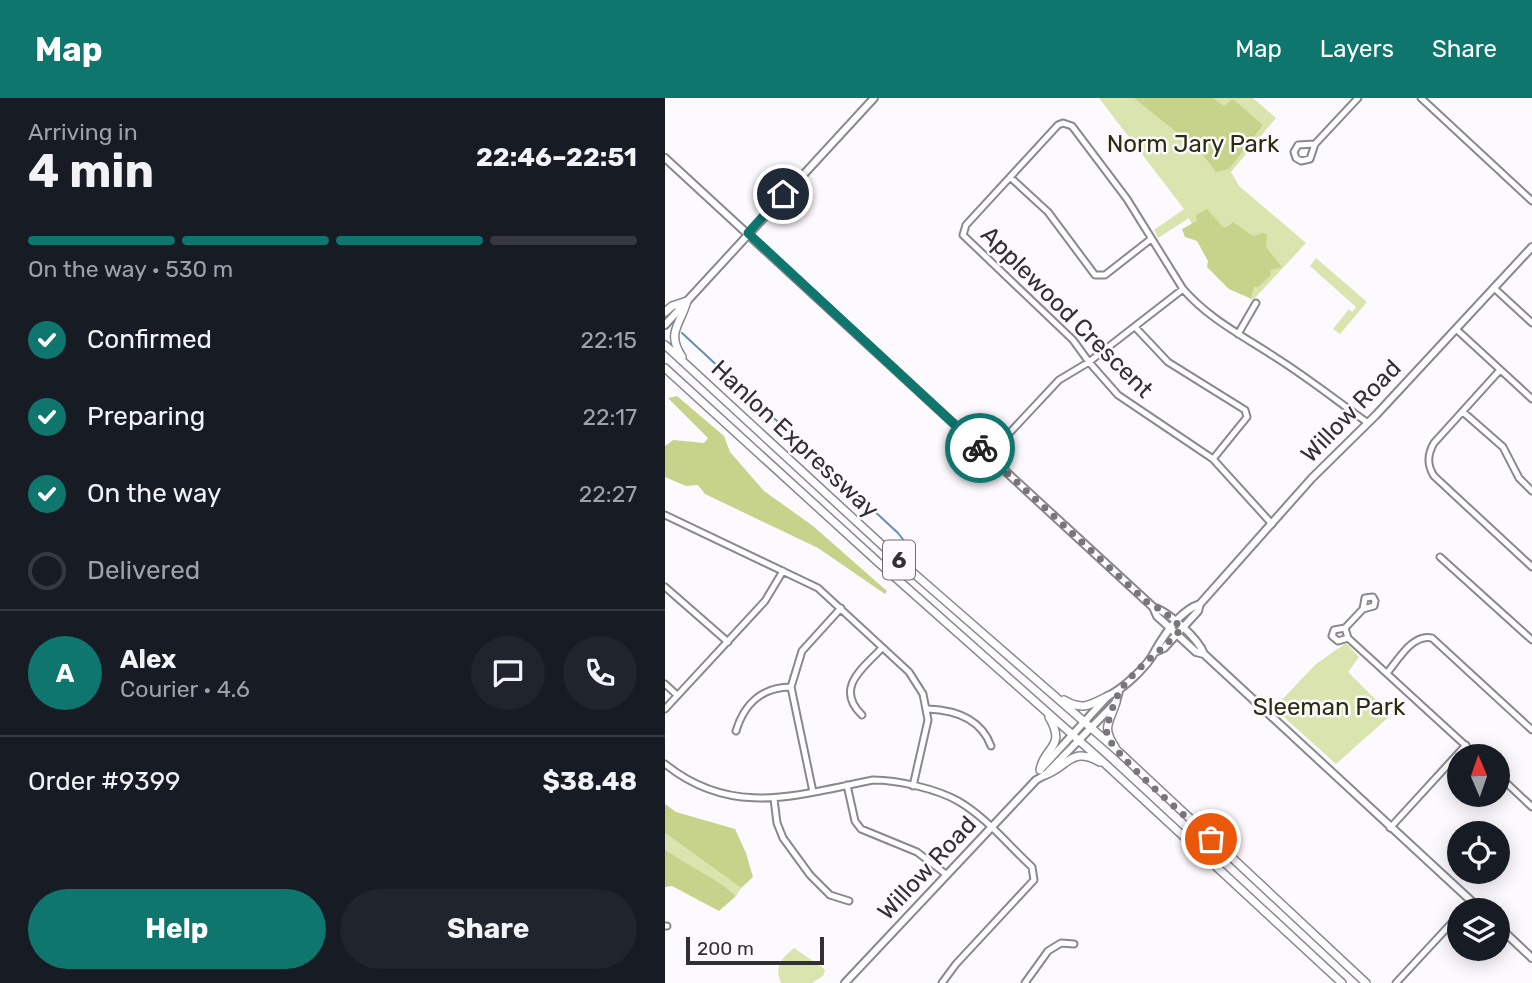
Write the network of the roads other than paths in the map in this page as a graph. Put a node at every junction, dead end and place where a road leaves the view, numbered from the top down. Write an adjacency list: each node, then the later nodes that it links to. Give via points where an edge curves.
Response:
1 (874, 98): 8 (main road)
2 (1358, 98): 4 (street)
3 (1421, 98): 7 (street)
4 (1315, 144)
5 (665, 158): 8 (main road)
6 (1010, 177): 9 (street, via 1048,212 1095,275 1105,275); 9 (street, Applewood Crescent, via 1058,125 1067,123 1127,199); 22 (street, Applewood Crescent, via 963,234 1073,340)
7 (1532, 201)
8 (748, 233): 13 (main road); 29 (main road)
9 (1151, 239): 12 (street, Applewood Crescent)
10 (1532, 247): 11 (main road, Willow Road)
11 (1494, 288): 16 (street); 19 (main road, Willow Road)
12 (1183, 289): 18 (street); 20 (street, Applewood Crescent, via 1206,313)
13 (687, 301): 15 (highway); 17 (main road); 23 (highway, via 673,334)
14 (1256, 303): 20 (street)
15 (665, 312)
16 (1532, 323)
17 (665, 325)
18 (1135, 327): 22 (street); 30 (street, via 1168,362 1245,410 1247,417)
19 (1456, 329): 25 (street); 28 (main road, Willow Road)
20 (1238, 334): 28 (street, Applewood Crescent)
21 (665, 345): 23 (highway, Hanlon Expressway / 6)
22 (1089, 362): 29 (street, via 1059,380); 30 (street, Applewood Crescent, via 1118,395)
23 (686, 364): 56 (highway, Hanlon Expressway / 6)
24 (666, 370): 63 (highway, Hanlon Expressway / 6)
25 (1500, 370): 26 (street); 27 (street)
26 (1532, 399)
27 (1462, 412): 31 (street, via 1503,447 1519,478); 35 (street, via 1434,443 1428,459 1430,471)
28 (1368, 424): 33 (main road, Willow Road, via 1332,456)
29 (988, 456): 39 (main road)
30 (1213, 459): 33 (street, Applewood Crescent)
31 (1532, 491)
32 (665, 515): 36 (street)
33 (1272, 524): 38 (main road, Willow Road)
34 (1440, 557): 48 (street)
35 (1532, 567)
36 (783, 571): 40 (street, via 818,588); 49 (street, via 765,601)
37 (665, 587): 49 (street)
38 (1200, 604): 42 (main road, Willow Road); 43 (main road, Willow Road)
39 (1153, 607): 42 (main road); 45 (main road)
40 (841, 608): 50 (street); 55 (street, via 802,651)
41 (1363, 609): 44 (street)
42 (1176, 623): 43 (main road); 45 (main road, Willow Road)
43 (1182, 628): 46 (main road, Willow Road); 52 (main road, via 1201,645)
44 (1345, 628): 47 (street); 47 (street, via 1334,630 1332,636 1335,640)
45 (1171, 629): 46 (main road); 51 (main road, Willow Road)
46 (1177, 635): 51 (main road, Willow Road); 52 (main road)
47 (1348, 638): 53 (street)
48 (1532, 640)
49 (728, 642): 58 (street)
50 (882, 648): 62 (street, via 915,681); 64 (street, via 850,688 854,708)
51 (1155, 652): 57 (main road, Willow Road)
52 (1204, 654): 83 (main road)
53 (1387, 673): 66 (street, via 1416,639 1427,636); 69 (street)
54 (665, 684): 58 (street)
55 (791, 687): 67 (street, via 762,693 740,716); 79 (street)
56 (1046, 690): 59 (highway, via 1084,708); 65 (highway, Hanlon Expressway / 6)
57 (1119, 691): 59 (main road, Willow Road); 60 (main road, Willow Road)
58 (677, 695): 61 (street)
59 (1108, 696): 65 (main road, Willow Road)
60 (1116, 702): 65 (main road, Willow Road); 71 (highway, via 1106,727)
61 (665, 709)
62 (928, 709): 70 (street, via 971,721 983,729); 77 (street)
63 (1045, 710): 68 (highway, Hanlon Expressway / 6); 75 (highway, via 1056,735 1041,764)
64 (862, 715)
65 (1087, 726): 68 (main road, Willow Road); 71 (highway, Hanlon Expressway / 6)
66 (1532, 730)
67 (736, 732)
68 (1076, 737): 73 (highway, Hanlon Expressway / 6); 75 (main road, Willow Road)
69 (1465, 744)
70 (991, 746)
71 (1119, 753): 95 (highway, Hanlon Expressway / 6)
72 (665, 764): 80 (street, via 712,792)
73 (1106, 766): 75 (highway, via 1078,756); 94 (highway, Hanlon Expressway / 6)
74 (1447, 766): 83 (street)
75 (1043, 773): 82 (main road, Willow Road)
76 (847, 785): 77 (street, via 887,780); 79 (street); 84 (street, via 861,829 901,843)
77 (913, 786): 82 (street, via 958,801)
78 (1510, 786): 81 (street)
79 (813, 792): 80 (street)
80 (774, 799): 86 (street, via 783,838 810,875 830,895)
81 (1532, 807)
82 (991, 828): 84 (main road, Willow Road); 92 (street, via 1032,867 1034,880)
83 (1390, 828): 85 (main road)
84 (947, 875): 91 (main road, Willow Road)
85 (1468, 898)
86 (849, 901)
87 (1447, 928): 96 (street)
88 (1510, 937): 90 (main road)
89 (1074, 944): 93 (street, via 1061,943 1048,951)
90 (1532, 958)
91 (847, 982)
92 (942, 983)
93 (1025, 983)
94 (1342, 983)
95 (1366, 983)
96 (1396, 983)

